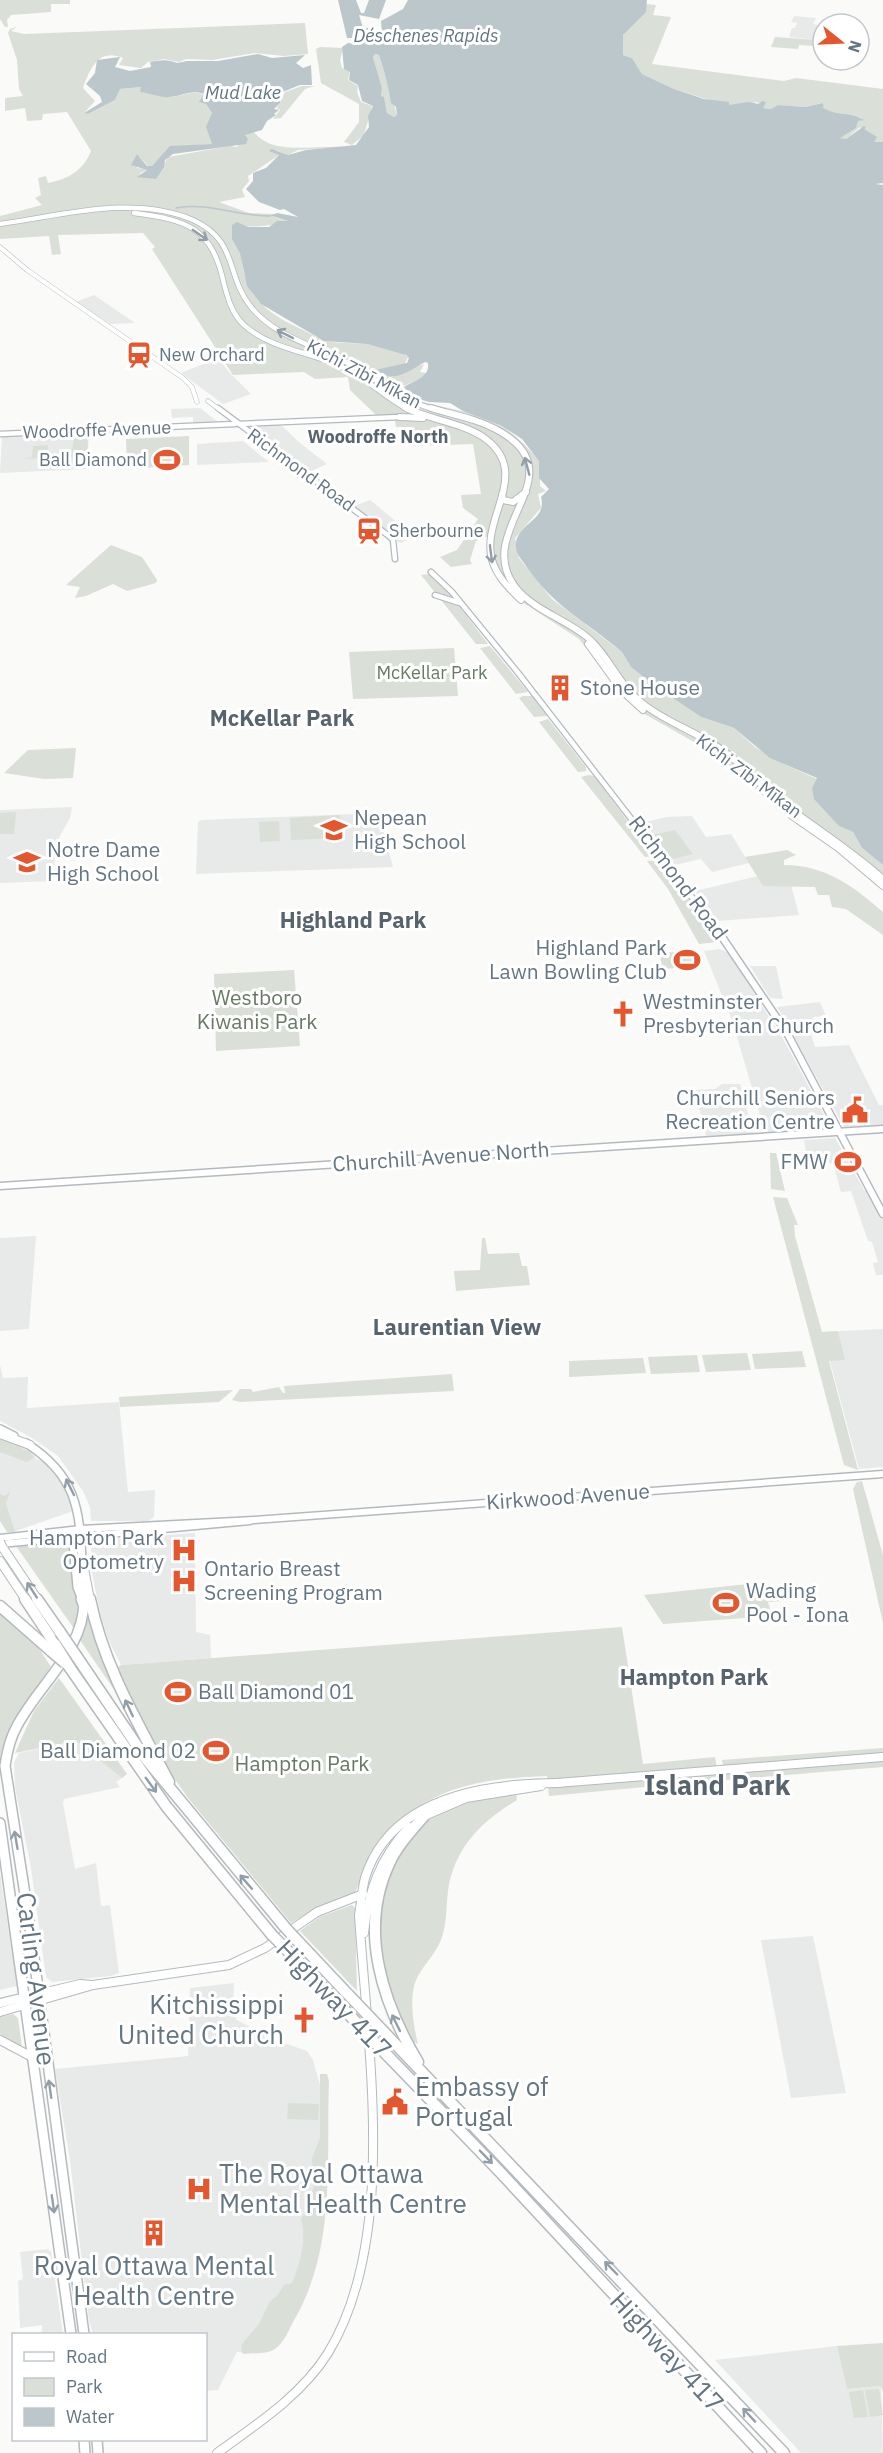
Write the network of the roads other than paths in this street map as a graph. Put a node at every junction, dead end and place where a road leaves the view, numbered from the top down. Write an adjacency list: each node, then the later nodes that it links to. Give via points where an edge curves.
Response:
1 (0, 225): 3 (highway, Kichi Zībī Mīkan, one-way to 1, via 285,334 258,316 241,295 225,242 196,221 158,211 117,208); 4 (highway, Kichi Zībī Mīkan, one-way to 4, via 109,213 149,215 180,223 204,236 213,246 228,302 242,322 274,343)
2 (0, 247): 7 (main road, via 35,276 183,378 192,387)
3 (335, 356): 4 (highway); 10 (highway, Kichi Zībī Mīkan, via 400,397)
4 (327, 362): 5 (highway, Kichi Zībī Mīkan, via 356,374)
5 (389, 398): 8 (highway, Kichi Zībī Mīkan); 9 (highway, via 406,412)
6 (208, 401): 11 (main road, Richmond Road)
7 (197, 402)
8 (423, 415): 9 (highway); 10 (highway, via 444,414); 12 (highway, Kichi Zībī Mīkan)
9 (400, 417): 11 (main road, Woodroffe Avenue); 12 (highway, via 422,418)
10 (471, 420): 14 (highway, Kichi Zībī Mīkan, one-way to 10, via 530,472 521,451 499,432)
11 (236, 424): 13 (main road, Woodroffe Avenue); 16 (main road, Richmond Road, via 393,540)
12 (471, 432): 15 (highway, Kichi Zībī Mīkan, via 492,444 503,459 506,475)
13 (0, 434)
14 (527, 491): 15 (highway, via 513,502 503,500); 20 (highway, Kichi Zībī Mīkan, via 501,548 502,565 514,586 592,641 641,703 723,751 779,801 842,843)
15 (502, 495): 21 (highway, Kichi Zībī Mīkan, one-way to 21, via 490,552 496,572 508,589 583,639 637,706 720,754 776,804)
16 (395, 559)
17 (431, 572): 19 (main road, Richmond Road)
18 (435, 595): 19 (main road)
19 (463, 605): 23 (main road, Richmond Road, via 729,945 787,1033)
20 (883, 879)
21 (883, 886)
22 (883, 1130): 23 (main road, Churchill Avenue North)
23 (840, 1133): 24 (main road, Churchill Avenue North); 25 (main road, Richmond Road)
24 (0, 1186)
25 (883, 1214)
26 (0, 1429): 28 (main road, Carling Avenue)
27 (0, 1434): 28 (highway)
28 (30, 1446): 30 (main road, Carling Avenue, one-way to 28, via 76,1502 65,1477 48,1457)
29 (883, 1474): 30 (main road, Kirkwood Avenue)
30 (77, 1533): 31 (main road, Kirkwood Avenue); 32 (main road, Carling Avenue); 35 (main road, via 77,1587)
31 (1, 1543): 39 (highway, one-way to 31, bridge, via 146,1759)
32 (82, 1558): 35 (main road, Carling Avenue); 39 (highway, one-way to 32, via 110,1666 94,1620)
33 (0, 1561): 36 (highway)
34 (0, 1606): 36 (highway)
35 (84, 1606): 45 (main road, Carling Avenue, one-way to 35, via 5,1759 19,1722 77,1634)
36 (53, 1648): 56 (highway, Highway 417, one-way to 56, bridge, via 166,1806 272,1935 500,2172)
37 (883, 1757): 38 (main road)
38 (559, 1782): 40 (main road, via 478,1795); 43 (main road, via 477,1788 425,1807 385,1842 367,1875)
39 (177, 1797): 51 (highway, one-way to 39, bridge, via 293,1936)
40 (424, 1816): 42 (main road, via 393,1844); 51 (highway, one-way to 40, via 386,2001 376,1920 378,1892 387,1866)
41 (0, 1823): 46 (main road, Carling Avenue)
42 (372, 1885): 43 (main road); 44 (main road)
43 (361, 1896): 44 (main road); 45 (main road, via 323,1909 265,1948 229,1965 93,1985)
44 (363, 1952): 55 (main road, via 372,2170 354,2297 339,2334 318,2367 274,2409)
45 (37, 1998): 46 (main road); 52 (main road, Carling Avenue, one-way to 45)
46 (24, 2001): 47 (main road); 48 (main road); 50 (main road, Carling Avenue)
47 (0, 2003)
48 (0, 2012)
49 (0, 2040): 50 (main road)
50 (32, 2057): 53 (main road, Carling Avenue, one-way to 53)
51 (426, 2073): 54 (highway, one-way to 51)
52 (84, 2330): 53 (main road)
53 (70, 2332)
54 (781, 2450)
55 (217, 2453)
56 (761, 2453)

